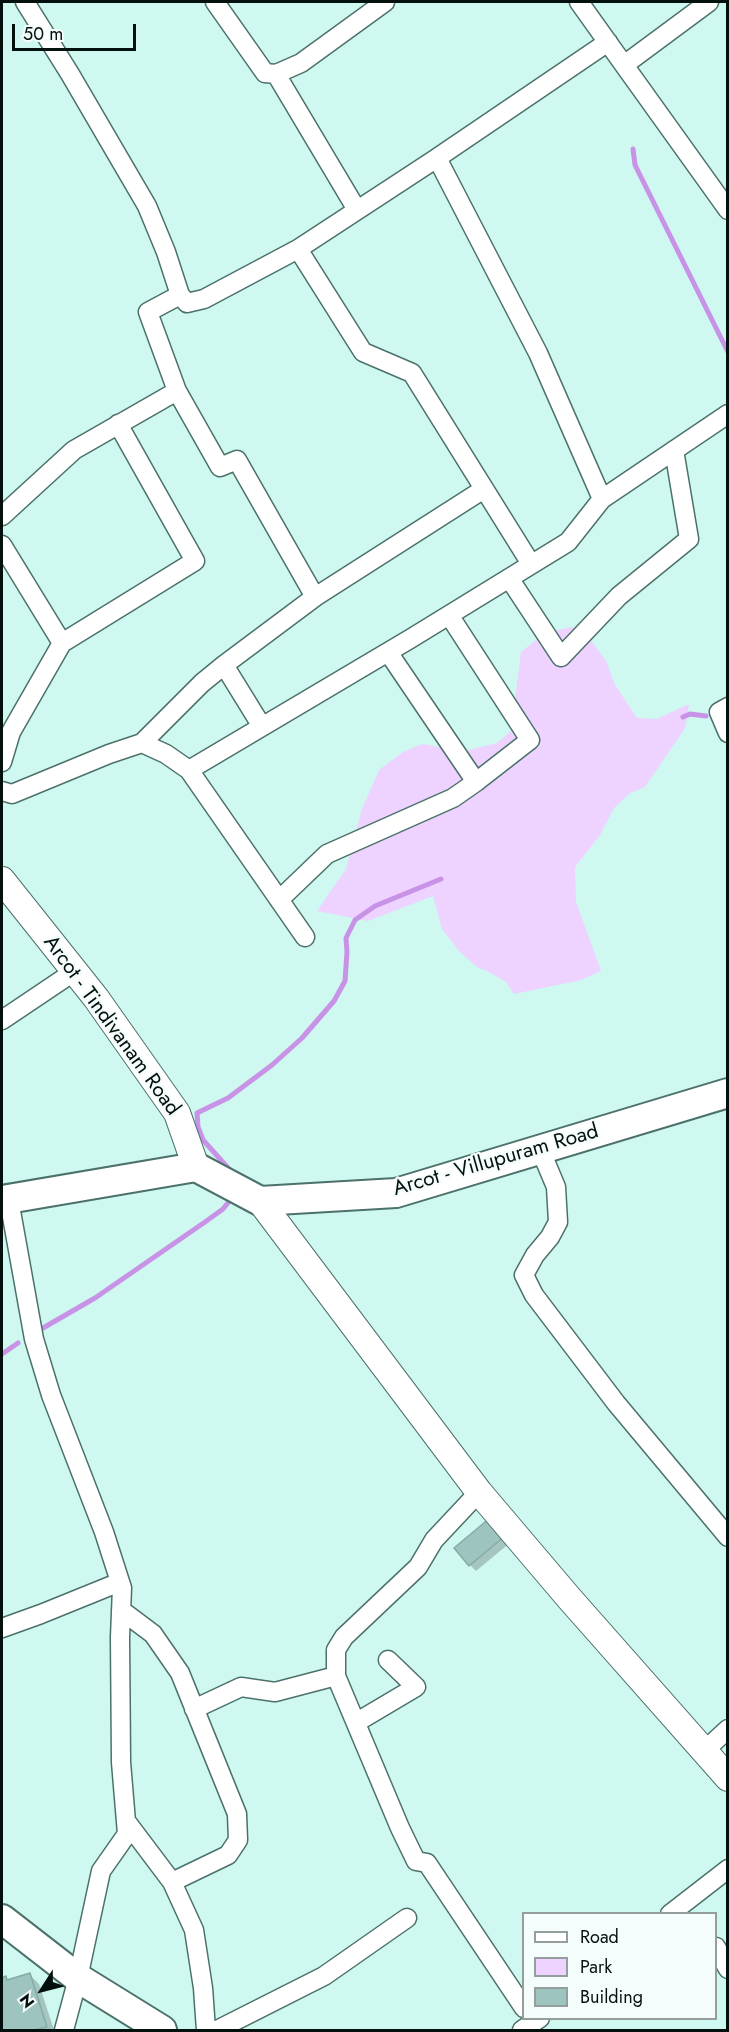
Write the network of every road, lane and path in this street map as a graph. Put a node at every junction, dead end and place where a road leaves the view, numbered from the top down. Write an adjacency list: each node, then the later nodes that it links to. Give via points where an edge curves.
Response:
1 (25, 2): 13 (street, via 147,206)
2 (215, 2): 8 (street, via 266,73)
3 (385, 2): 8 (street, via 301,63)
4 (579, 2): 6 (street)
5 (709, 2): 7 (street)
6 (608, 42): 7 (street); 9 (street)
7 (624, 65): 11 (street)
8 (276, 74): 10 (street)
9 (437, 158): 10 (street); 19 (street, via 538,353)
10 (357, 210): 12 (street)
11 (728, 210)
12 (298, 249): 13 (street, via 204,299 187,303); 18 (street, via 363,352 412,374)
13 (180, 295): 14 (street, via 148,312)
14 (177, 391): 16 (street); 24 (street, via 220,467 237,460)
15 (728, 414): 17 (street)
16 (118, 424): 20 (street, via 74,450); 26 (street, via 195,561)
17 (674, 450): 19 (street); 23 (street, via 690,539 619,596 561,657)
18 (484, 489): 22 (street); 24 (street)
19 (602, 499): 22 (street, via 568,542)
20 (2, 516)
21 (2, 545): 26 (street)
22 (531, 564): 23 (street)
23 (509, 578): 25 (street)
24 (315, 597): 28 (street)
25 (449, 615): 27 (street); 35 (street, via 530,740)
26 (62, 643): 33 (street, via 11,732)
27 (388, 652): 30 (street); 35 (street)
28 (224, 664): 30 (street); 32 (street)
29 (728, 707): 31 (street, via 719,712)
30 (261, 725): 34 (street)
31 (728, 732)
32 (142, 742): 34 (street); 36 (street, via 12,794)
33 (2, 762)
34 (189, 770): 38 (street)
35 (476, 782): 38 (street, via 453,798 327,854)
36 (2, 791)
37 (2, 880): 40 (main road, Arcot - Tindivanam Road)
38 (279, 900): 39 (street)
39 (305, 937)
40 (75, 971): 41 (street); 44 (main road, Arcot - Tindivanam Road, via 177,1113)
41 (2, 1020)
42 (728, 1093): 43 (main road, Arcot - Villupuram Road)
43 (540, 1149): 46 (main road, Arcot - Villupuram Road, via 396,1193); 48 (street, via 556,1187 558,1222 524,1275 534,1295 616,1403)
44 (196, 1167): 45 (main road); 46 (main road)
45 (5, 1200): 49 (street, via 34,1339)
46 (261, 1201): 47 (main road)
47 (479, 1492): 53 (street, via 434,1540 418,1567 344,1637 336,1650); 57 (main road)
48 (728, 1537)
49 (120, 1581): 50 (street); 51 (street)
50 (121, 1610): 54 (street, via 153,1634 180,1673); 59 (street, via 121,1762)
51 (2, 1628)
52 (388, 1660): 55 (street, via 416,1687)
53 (336, 1676): 54 (street, via 275,1692 241,1687); 55 (street)
54 (194, 1708): 61 (street, via 237,1814 238,1840 228,1855)
55 (357, 1722): 69 (street, via 416,1861 427,1863)
56 (728, 1729): 57 (street)
57 (704, 1750): 58 (main road)
58 (728, 1778)
59 (126, 1821): 61 (street); 68 (street, via 127,1834 101,1871)
60 (728, 1869): 62 (street)
61 (172, 1882): 72 (street, via 194,1929)
62 (693, 1906): 63 (street)
63 (676, 1912)
64 (406, 1918): 73 (street, via 324,1976)
65 (2, 1919): 68 (main road)
66 (717, 1949): 67 (street)
67 (728, 1969)
68 (78, 1978): 70 (street); 71 (main road)
69 (522, 2005)
70 (64, 2031)
71 (162, 2031)
72 (206, 2031)
73 (217, 2031)

